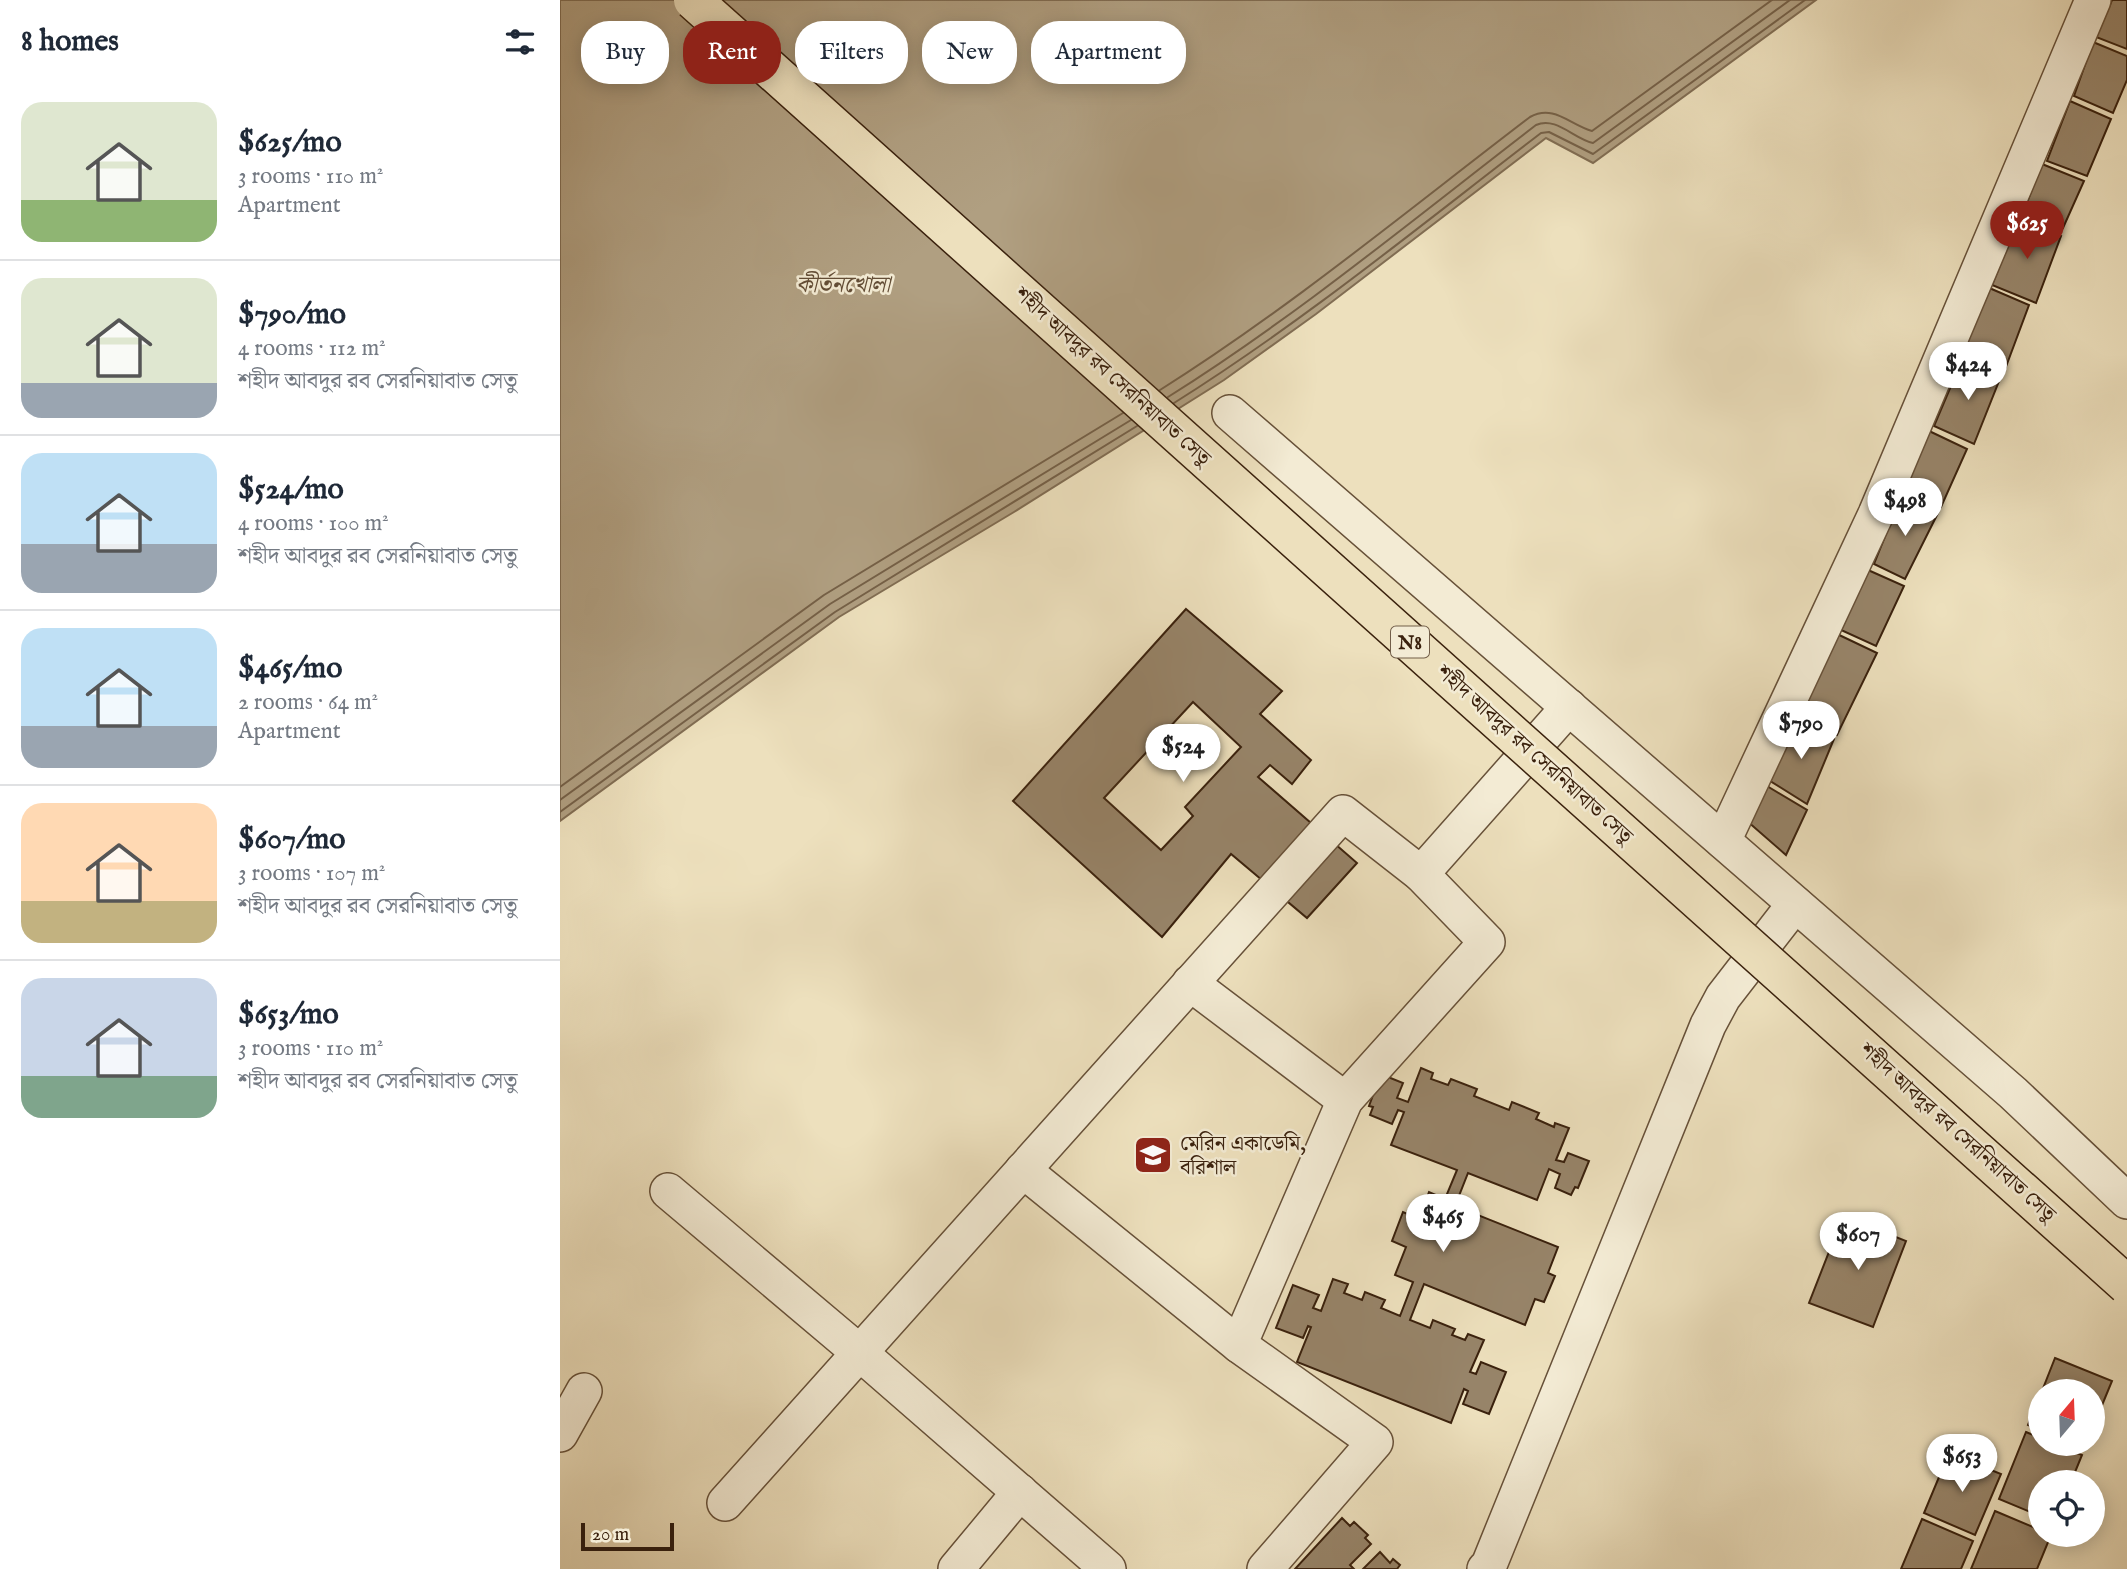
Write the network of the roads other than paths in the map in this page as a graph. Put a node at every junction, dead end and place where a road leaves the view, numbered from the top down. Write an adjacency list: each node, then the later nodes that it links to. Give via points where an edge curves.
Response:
1 (692, 0): 13 (highway, শহীদ আবদুর রব সেরনিয়াবাত সেতু / N8, bridge)
2 (2093, 0): 5 (street, via 1876,514)
3 (1230, 413): 4 (street)
4 (1569, 707): 5 (street); 6 (street)
5 (1723, 841): 7 (street)
6 (1421, 874): 8 (street, via 1343,813); 9 (street, via 1487,942)
7 (1796, 904): 12 (street, via 2013,1093); 23 (street, via 1723,997 1708,1025)
8 (1190, 984): 9 (street); 10 (street)
9 (1345, 1100): 14 (street)
10 (1023, 1170): 14 (street); 15 (street)
11 (668, 1191): 15 (street)
12 (2127, 1201)
13 (2127, 1284)
14 (1239, 1345): 22 (street, via 1375,1442)
15 (860, 1353): 18 (street); 19 (street)
16 (584, 1391): 17 (street)
17 (560, 1434)
18 (1020, 1492): 20 (street); 21 (street)
19 (725, 1503)
20 (956, 1569)
21 (1108, 1569)
22 (1265, 1569)
23 (1485, 1569)

